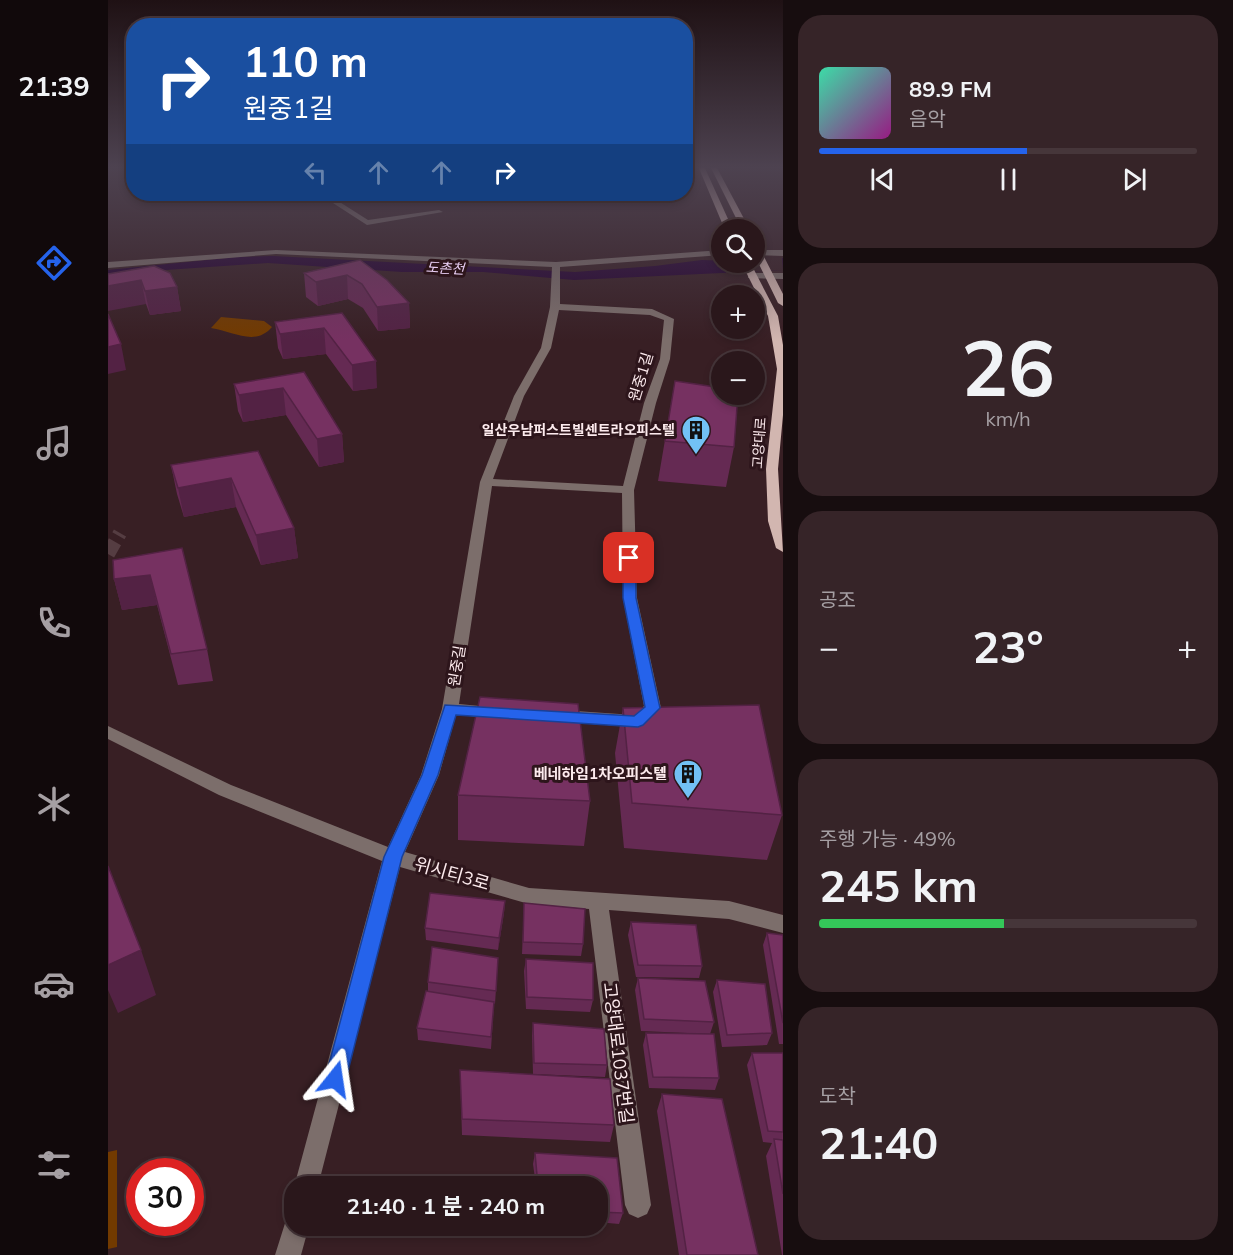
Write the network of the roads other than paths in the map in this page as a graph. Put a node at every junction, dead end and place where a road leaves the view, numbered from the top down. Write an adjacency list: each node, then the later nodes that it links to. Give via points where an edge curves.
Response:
1 (765, 252): 3 (street)
2 (711, 253): 6 (street)
3 (783, 253)
4 (108, 265): 6 (street, via 276,252)
5 (765, 266): 9 (main road)
6 (556, 273): 12 (street, 원중길)
7 (750, 273): 15 (main road, 고양대로, via 773,316 782,369 772,469 775,521)
8 (762, 273): 9 (street)
9 (769, 274): 10 (street); 11 (main road)
10 (783, 276)
11 (783, 303)
12 (555, 308): 13 (street, 원중길, via 546,348 519,396); 14 (street, 원중1길, via 652,312 669,319 665,359)
13 (486, 482): 14 (street); 16 (street, 원중길)
14 (628, 490): 18 (street, 원중1길, via 630,598 653,708 638,721)
15 (783, 548)
16 (450, 709): 17 (street); 20 (street, 원중길, via 430,775)
17 (510, 713)
18 (545, 715)
19 (108, 732): 20 (street, 위시티3로, via 225,790)
20 (393, 857): 21 (street, 위시티3로, via 529,896); 23 (street, 원중길)
21 (598, 901): 22 (street, 위시티3로, via 729,910); 24 (street, 고양대로1037번길)
22 (783, 924)
23 (309, 1176)
24 (638, 1205)
25 (293, 1236): 26 (street)
26 (288, 1255)

